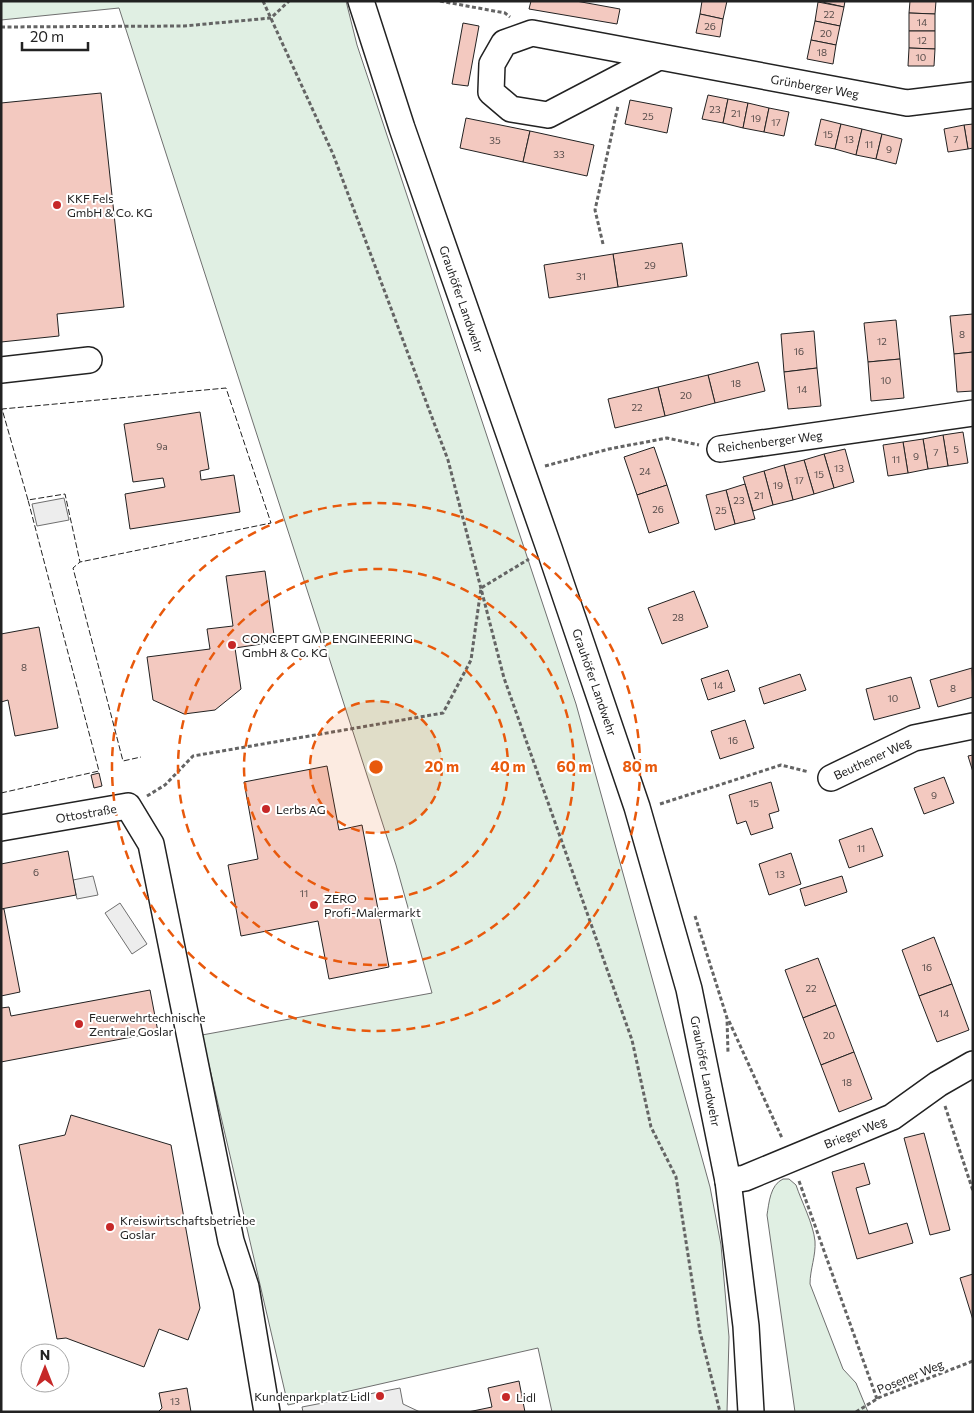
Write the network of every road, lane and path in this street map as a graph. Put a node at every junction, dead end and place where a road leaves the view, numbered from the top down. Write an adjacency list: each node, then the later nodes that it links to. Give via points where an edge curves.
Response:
1 (263, 1): 5 (path)
2 (288, 1): 5 (path)
3 (361, 1): 17 (street, Grauhöfer Landwehr, via 402,128)
4 (440, 1): 7 (path, via 504,13)
5 (271, 18): 6 (path, via 184,26); 18 (path, via 332,154 448,460)
6 (1, 27)
7 (532, 33): 8 (street, Grünberger Weg); 9 (street, via 504,43 492,64 491,92 511,109 548,115)
8 (657, 58): 9 (street); 10 (street, Grünberger Weg, via 907,103)
9 (624, 76): 11 (path, via 595,210)
10 (973, 95)
11 (603, 244)
12 (89, 360): 13 (street)
13 (1, 370)
14 (973, 413): 15 (street, Reichenberger Weg)
15 (720, 449): 16 (path, Reichenberger Weg, via 667,438 609,449)
16 (540, 468)
17 (549, 548): 18 (path); 28 (street, Grauhöfer Landwehr, via 637,807 669,917 689,989)
18 (481, 588): 22 (path, via 471,660 443,713 193,756 165,785); 33 (path, via 504,678 632,1040 651,1127 676,1177 700,1332)
19 (973, 726): 20 (street, Beuthener Weg, via 914,738)
20 (832, 778): 21 (path, Beuthener Weg, via 781,765)
21 (659, 804)
22 (128, 806): 23 (street, Ottostraße); 32 (street, Ottostraße, via 151,844 232,1241 246,1287)
23 (1, 828)
24 (728, 1018): 27 (path)
25 (973, 1064): 26 (street, Brieger Weg)
26 (938, 1084): 27 (street, Brieger Weg, via 892,1117); 29 (path)
27 (791, 1159): 28 (street, Brieger Weg, via 745,1178); 31 (path)
28 (728, 1181): 34 (street, Grauhöfer Landwehr, via 746,1326)
29 (973, 1191)
30 (973, 1361): 31 (path, Posener Weg)
31 (878, 1399): 35 (path, Posener Weg)
32 (267, 1412)
33 (720, 1412)
34 (751, 1412)
35 (856, 1412)

